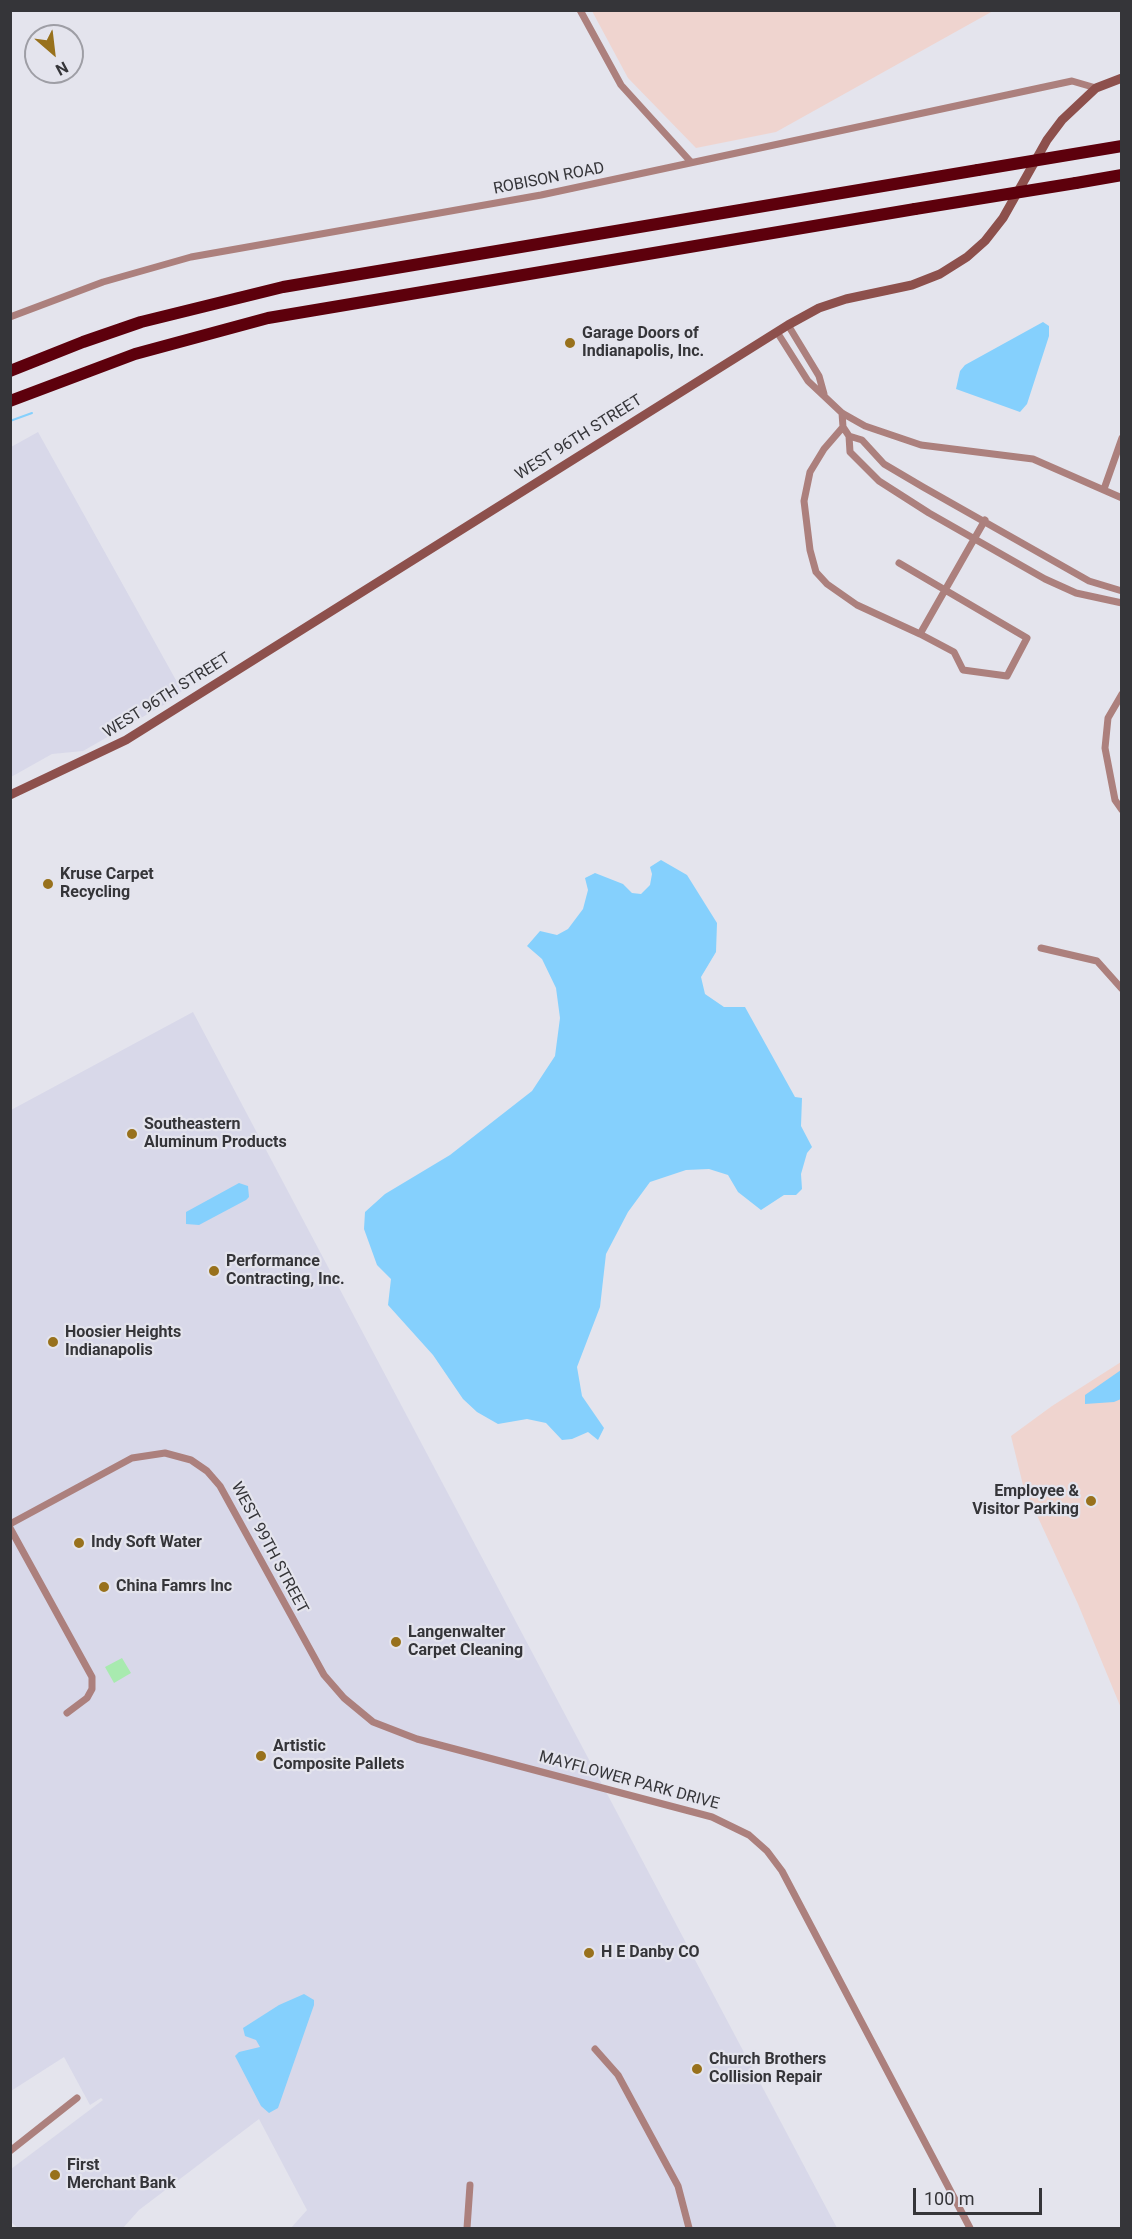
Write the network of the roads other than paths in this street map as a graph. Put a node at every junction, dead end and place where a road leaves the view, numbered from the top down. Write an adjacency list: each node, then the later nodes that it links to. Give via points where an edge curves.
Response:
1 (580, 10): 5 (street, via 621,85)
2 (1122, 78): 3 (street, WEST 96TH STREET)
3 (1096, 88): 5 (street, ROBISON ROAD, via 1072,81); 8 (street, WEST 96TH STREET, via 1062,120 1003,218 966,257 940,274 912,285 846,299 819,308)
4 (1122, 146): 10 (highway, bridge, via 284,287 141,322)
5 (690, 162): 7 (street, ROBISON ROAD, via 530,197 168,262)
6 (1122, 175): 12 (highway, bridge, via 268,318 135,354)
7 (10, 317)
8 (789, 325): 9 (street, WEST 96TH STREET); 11 (street, via 819,376)
9 (777, 332): 11 (street, via 808,381); 27 (street, WEST 96TH STREET, via 126,740)
10 (10, 371)
11 (825, 397): 13 (street)
12 (10, 401)
13 (842, 413): 14 (street); 17 (street, via 897,439 1023,456)
14 (843, 427): 15 (street); 25 (street, via 810,472 804,501 816,572 857,605)
15 (849, 436): 19 (street, via 862,440 884,464); 20 (street, via 850,452 879,481)
16 (1122, 438): 17 (street)
17 (1104, 489): 18 (street)
18 (1122, 498)
19 (985, 520): 20 (street); 23 (street, via 1089,581)
20 (975, 538): 22 (street); 24 (street, via 1076,593)
21 (899, 563): 22 (street)
22 (945, 590): 25 (street); 25 (street, via 1027,638 1006,676 963,670 954,652)
23 (1122, 591)
24 (1122, 603)
25 (920, 634)
26 (1122, 694): 28 (street, via 1108,718 1106,738 1115,800)
27 (10, 795)
28 (1122, 810)
29 (1041, 948): 30 (street, via 1093,959)
30 (1122, 989)
31 (10, 1526): 32 (street, WEST 99TH STREET, via 132,1458 152,1453 185,1458 207,1470 220,1486); 33 (street, via 92,1677 87,1698)
32 (304, 1643): 40 (street, MAYFLOWER PARK DRIVE, via 344,1698 373,1722 417,1739 712,1817 743,1830 760,1844 782,1871)
33 (67, 1713)
34 (595, 2049): 39 (street, via 618,2075 678,2186)
35 (76, 2098): 36 (street)
36 (10, 2151)
37 (470, 2184): 38 (street)
38 (467, 2229)
39 (689, 2229)
40 (970, 2229)

